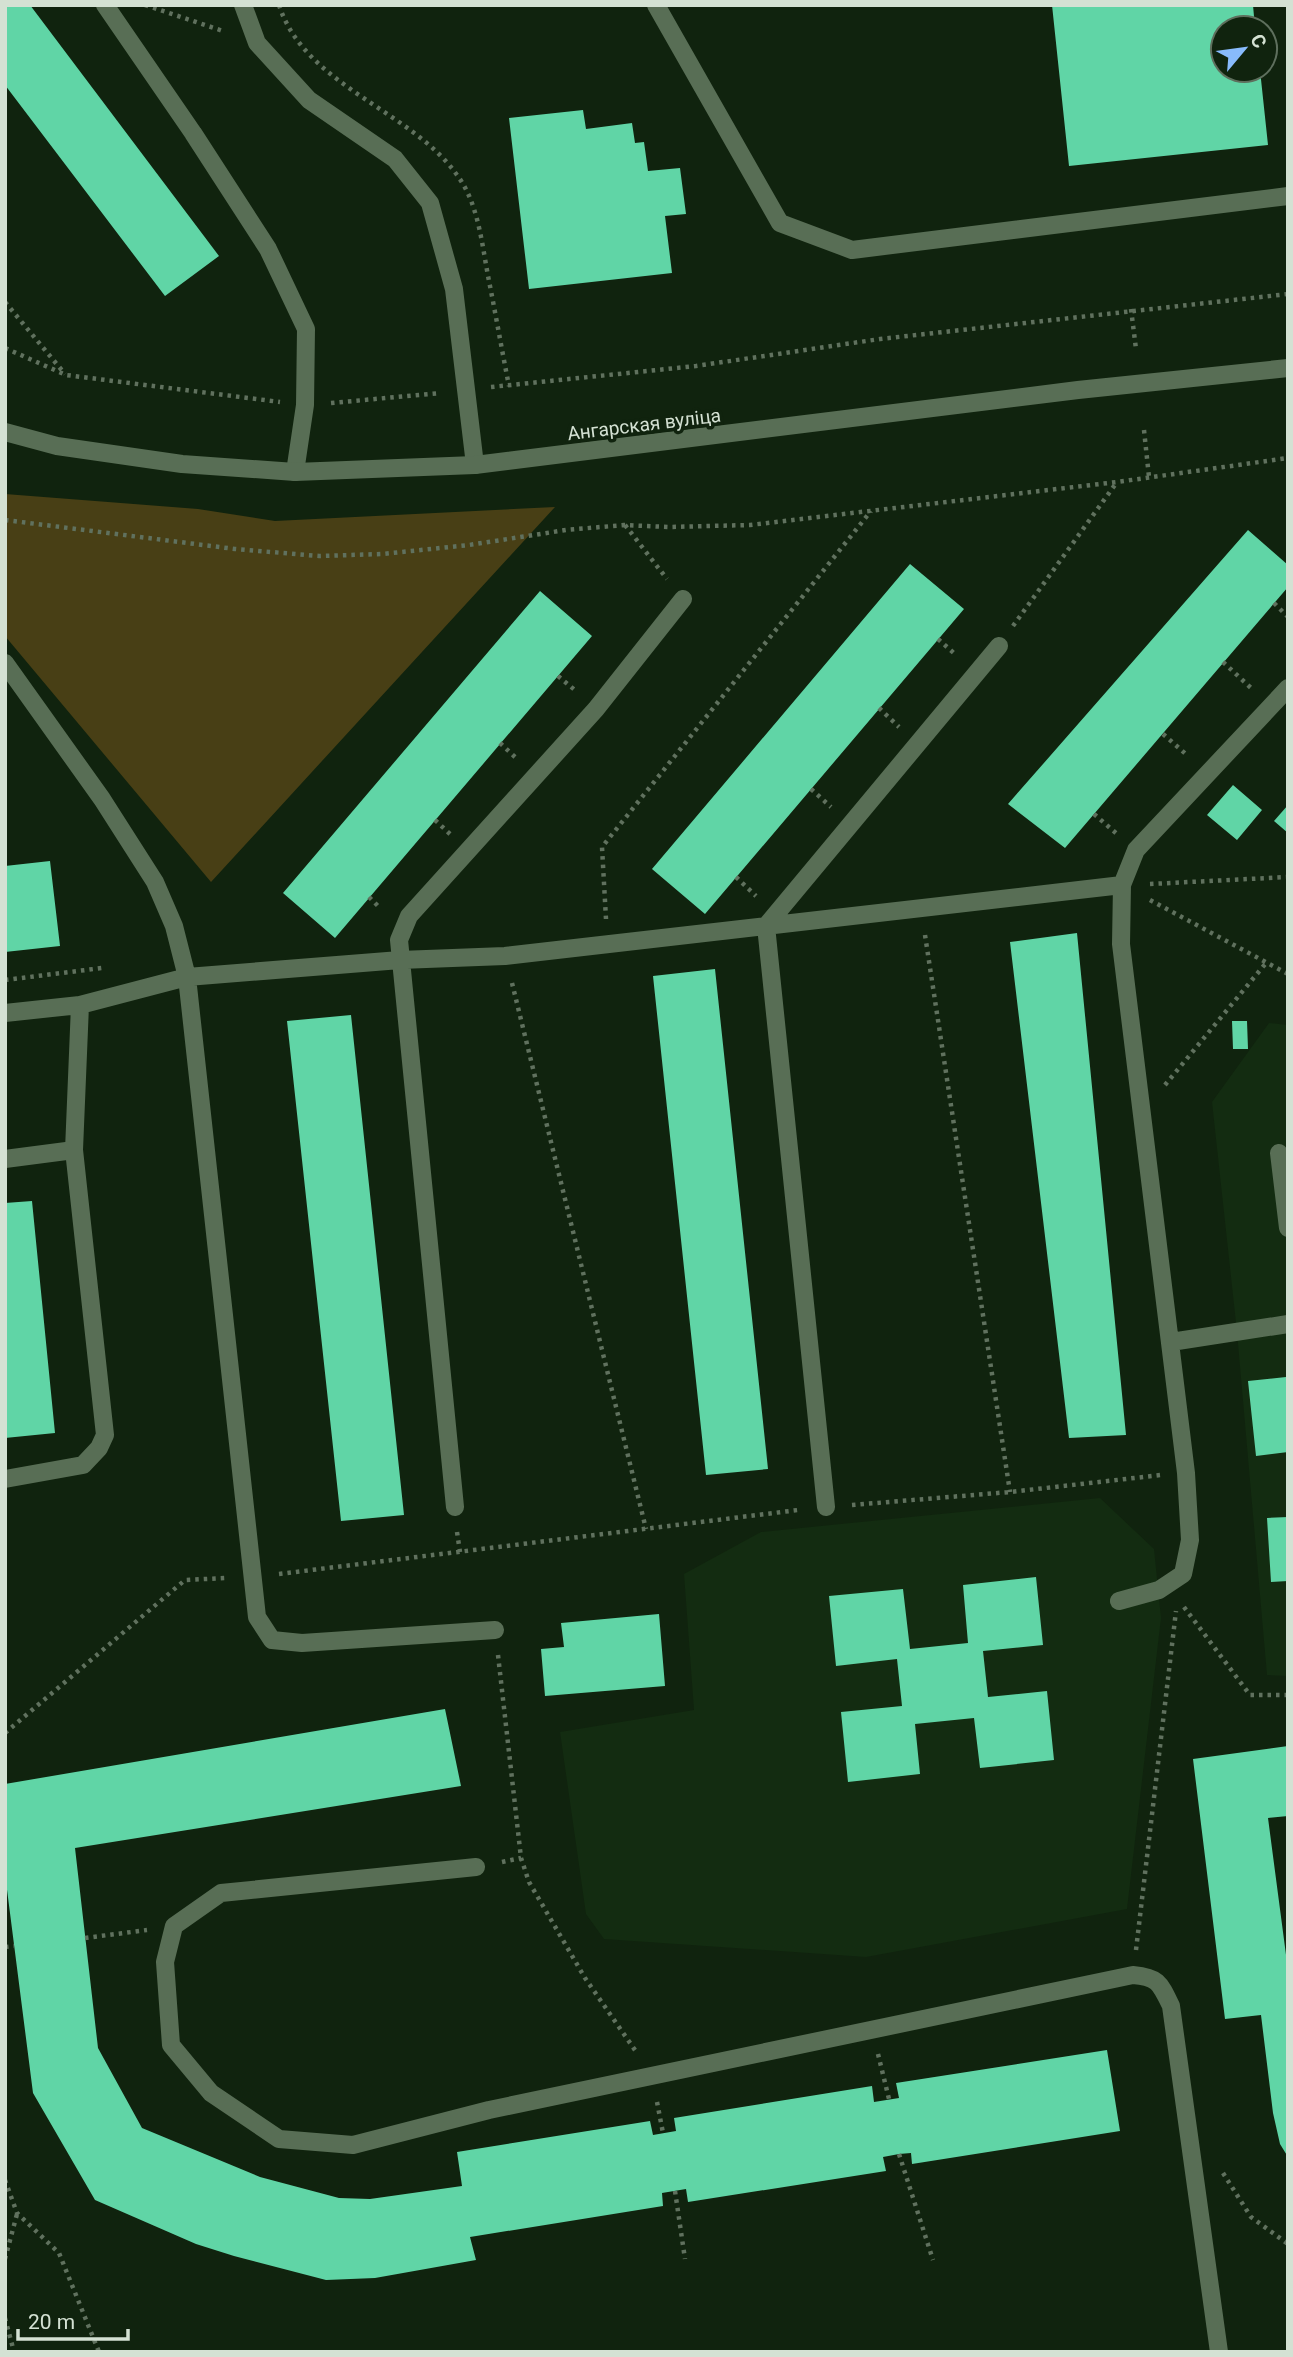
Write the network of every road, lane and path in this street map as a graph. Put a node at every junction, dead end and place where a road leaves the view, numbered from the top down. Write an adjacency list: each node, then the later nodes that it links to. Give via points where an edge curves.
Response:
1 (105, 5): 15 (main road, via 268,249 306,329)
2 (145, 5): 5 (path)
3 (243, 5): 5 (main road)
4 (656, 5): 6 (main road, via 780,223 852,250)
5 (257, 43): 14 (main road, via 309,100 395,159 430,203 454,289)
6 (1288, 196)
7 (1288, 294): 9 (path)
8 (5, 303): 13 (path)
9 (1131, 310): 11 (path); 14 (path, via 696,366)
10 (5, 348): 13 (path)
11 (1136, 349)
12 (1288, 368): 19 (main road, Ангарская вуліца)
13 (66, 375): 15 (path)
14 (466, 390): 15 (path); 19 (main road)
15 (305, 405): 20 (main road)
16 (1144, 429): 21 (path)
17 (5, 432): 20 (main road, Ангарская вуліца, via 57,446 169,462)
18 (1288, 458): 21 (path)
19 (475, 465): 20 (main road, Ангарская вуліца)
20 (295, 472)
21 (1149, 477): 22 (path)
22 (1117, 482): 23 (path); 29 (path)
23 (872, 510): 25 (path, via 750,525); 38 (path, via 602,847)
24 (5, 520): 25 (path, via 319,556 428,549)
25 (624, 524): 26 (path)
26 (683, 599): 40 (main road, via 596,709 409,916 400,940)
27 (1274, 603): 28 (path)
28 (1288, 617)
29 (999, 646): 37 (main road)
30 (1223, 662): 33 (path)
31 (5, 663): 44 (main road, via 155,882 174,926)
32 (1288, 688): 33 (main road)
33 (1270, 707): 35 (main road, via 1136,850)
34 (1288, 877): 35 (path)
35 (1122, 885): 36 (main road); 41 (path); 48 (main road, via 1121,944)
36 (921, 908): 37 (main road); 57 (path)
37 (765, 926): 38 (main road); 59 (main road)
38 (608, 944): 39 (main road)
39 (505, 956): 40 (main road); 60 (path)
40 (400, 960): 44 (main road); 58 (main road)
41 (1266, 962): 43 (path); 48 (path)
42 (114, 967): 45 (path)
43 (1288, 974)
44 (187, 977): 46 (main road); 61 (main road)
45 (5, 980)
46 (80, 1005): 47 (main road); 49 (main road)
47 (5, 1013)
48 (1142, 1113): 54 (main road)
49 (74, 1150): 51 (main road); 56 (main road, via 105,1435 83,1465)
50 (1279, 1153): 52 (main road)
51 (5, 1159)
52 (1288, 1228)
53 (1288, 1324): 54 (main road)
54 (1171, 1342): 55 (main road)
55 (1186, 1473): 57 (path); 62 (main road, via 1190,1539 1183,1574 1159,1590)
56 (5, 1479)
57 (1010, 1492): 59 (path)
58 (454, 1507)
59 (826, 1507): 60 (path)
60 (646, 1529): 61 (path)
61 (253, 1577): 63 (main road, via 257,1617 272,1640 302,1643); 65 (path, via 185,1580)
62 (1119, 1601)
63 (495, 1630): 73 (path, via 521,1858 529,1882 585,1978)
64 (1288, 1695): 71 (path, via 1250,1695 1178,1597)
65 (5, 1732)
66 (476, 1867): 67 (main road, via 221,1893)
67 (174, 1926): 68 (path); 73 (main road, via 165,1962 171,2045 211,2093 279,2139 353,2145 489,2110)
68 (85, 1938)
69 (14, 1946): 70 (path)
70 (5, 1947)
71 (1133, 1975): 72 (main road); 88 (main road, via 1150,1976 1171,2006)
72 (871, 2030): 73 (main road); 74 (path)
73 (652, 2076): 75 (path)
74 (889, 2099)
75 (663, 2133)
76 (899, 2154): 84 (path)
77 (1222, 2171): 81 (path, via 1251,2217)
78 (5, 2180): 80 (path)
79 (675, 2191): 83 (path)
80 (17, 2213): 82 (path); 87 (path, via 59,2253)
81 (1288, 2244)
82 (5, 2259)
83 (685, 2259)
84 (933, 2260)
85 (5, 2318): 86 (path)
86 (14, 2352)
87 (99, 2352)
88 (1219, 2352)

